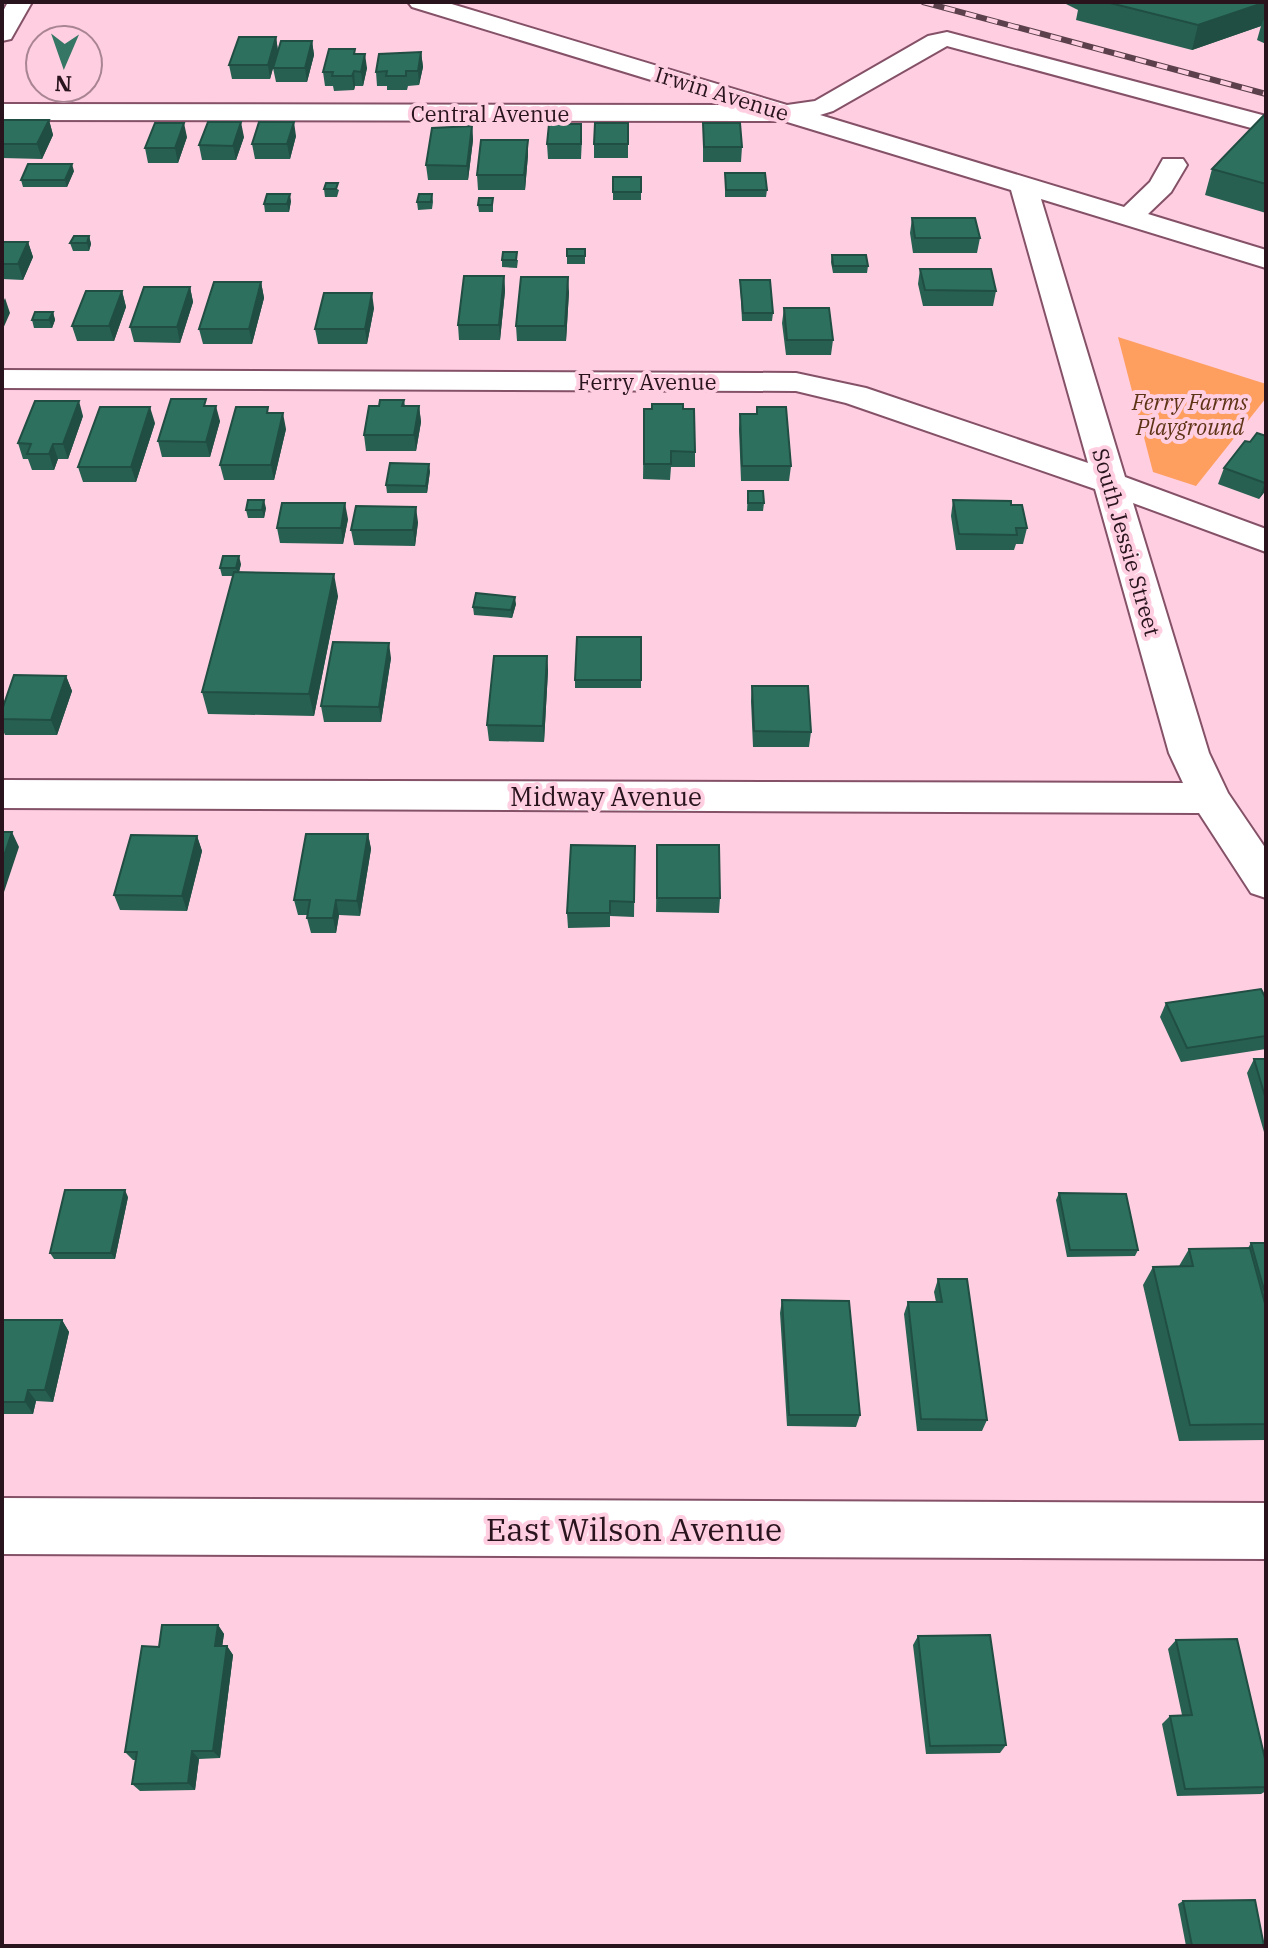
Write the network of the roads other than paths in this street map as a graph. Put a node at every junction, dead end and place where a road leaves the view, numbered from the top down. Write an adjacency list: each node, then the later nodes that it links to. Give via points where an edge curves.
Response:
1 (20, 2): 3 (street)
2 (420, 2): 5 (street, Irwin Avenue)
3 (2, 34)
4 (2, 112): 5 (street, Central Avenue)
5 (786, 113): 6 (street, Central Avenue, via 824,106 937,41 958,40); 8 (street, Irwin Avenue)
6 (1266, 124)
7 (1173, 165): 9 (street, via 1161,186)
8 (1023, 185): 9 (street, Irwin Avenue); 12 (street, South Jessie Street)
9 (1129, 217): 10 (street, Irwin Avenue)
10 (1266, 259)
11 (2, 379): 12 (street, Ferry Avenue, via 796,382 855,395)
12 (1109, 483): 13 (street, Ferry Avenue); 15 (street, South Jessie Street, via 1189,753)
13 (1266, 541)
14 (2, 794): 15 (street, Midway Avenue)
15 (1210, 798): 16 (street, South Jessie Street)
16 (1266, 882)
17 (2, 1526): 18 (street, East Wilson Avenue)
18 (1266, 1531)

